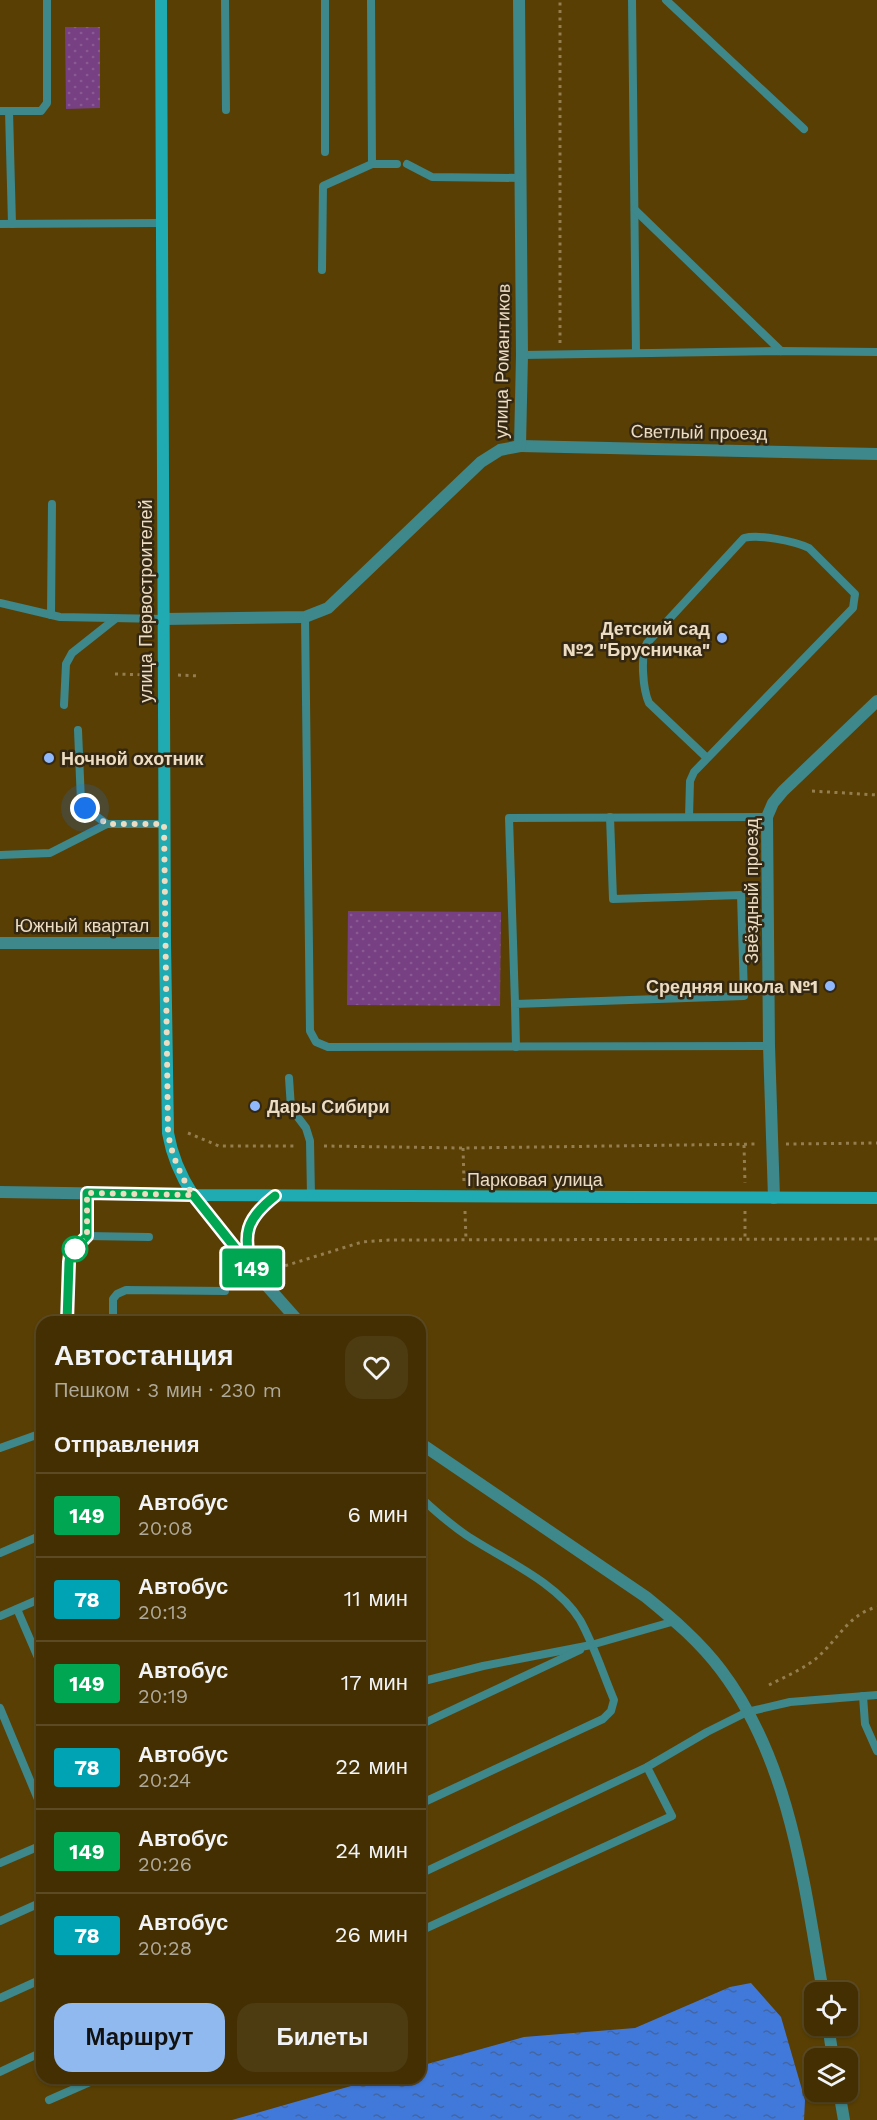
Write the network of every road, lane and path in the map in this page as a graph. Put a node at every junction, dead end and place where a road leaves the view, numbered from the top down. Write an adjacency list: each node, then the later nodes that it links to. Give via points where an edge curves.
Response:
1 (46, 0): 11 (lane, via 47,103 41,111)
2 (161, 0): 19 (street, улица Первостроителей)
3 (225, 0): 10 (lane)
4 (325, 0): 13 (lane)
5 (371, 0): 14 (lane)
6 (519, 0): 17 (street, улица Романтиков)
7 (560, 0): 26 (path)
8 (632, 0): 18 (lane)
9 (666, 0): 12 (lane)
10 (226, 110)
11 (4, 111): 21 (lane)
12 (804, 129)
13 (325, 152)
14 (372, 164): 15 (lane); 22 (lane, via 323,186)
15 (397, 164)
16 (407, 164): 17 (lane, via 432,177)
17 (520, 178): 27 (street, улица Романтиков)
18 (635, 210): 23 (lane); 25 (lane)
19 (161, 223): 21 (lane); 35 (street, улица Первостроителей)
20 (0, 224): 21 (lane)
21 (12, 224)
22 (322, 270)
23 (781, 351): 24 (lane); 25 (lane)
24 (877, 352)
25 (636, 353): 26 (lane)
26 (560, 354): 27 (lane)
27 (522, 355): 28 (street, улица Романтиков)
28 (520, 446): 29 (street, Светлый проезд); 33 (street, улица Романтиков, via 500,450 481,462 328,608)
29 (877, 454)
30 (52, 504): 32 (lane)
31 (0, 603): 32 (lane)
32 (51, 615): 34 (lane)
33 (305, 617): 35 (street, улица Романтиков); 52 (lane, via 310,1031 316,1042 328,1047)
34 (116, 618): 35 (lane); 37 (lane, via 72,653 66,664)
35 (163, 619): 46 (street, улица Первостроителей)
36 (877, 701): 44 (street, Звёздный проезд, via 783,791)
37 (64, 705)
38 (78, 729): 45 (lane, via 81,802)
39 (707, 758): 39 (lane, via 853,608 855,594 801,544 744,538 643,651 649,704); 43 (lane, via 690,781)
40 (812, 791): 41 (path)
41 (877, 795)
42 (610, 817): 43 (lane); 50 (lane, via 509,818); 50 (lane, via 613,899 741,895 744,996)
43 (689, 817): 44 (lane)
44 (767, 817): 51 (street, Звёздный проезд)
45 (107, 824): 46 (lane); 47 (lane, via 50,853)
46 (164, 824): 49 (street, улица Первостроителей)
47 (0, 855)
48 (0, 943): 49 (street, Южный квартал)
49 (165, 943): 60 (street, улица Первостроителей, via 168,1133 177,1167)
50 (515, 1004): 52 (lane)
51 (769, 1046): 52 (lane); 56 (street, Звёздный проезд)
52 (516, 1047)
53 (289, 1078): 57 (lane, via 291,1108 306,1128)
54 (188, 1133): 57 (path, via 219,1146)
55 (877, 1143): 56 (path)
56 (773, 1144): 57 (path); 63 (street, Звёздный проезд)
57 (310, 1146): 62 (lane)
58 (0, 1192): 59 (street)
59 (87, 1193): 60 (street); 65 (lane)
60 (193, 1195): 61 (street, Парковая улица); 69 (street)
61 (275, 1196): 62 (street, Парковая улица); 69 (street, via 252,1218 247,1233)
62 (311, 1196): 63 (street, Парковая улица)
63 (774, 1198): 64 (street, Парковая улица)
64 (877, 1198)
65 (87, 1236): 66 (lane); 71 (lane, via 70,1254)
66 (149, 1237)
67 (877, 1239): 68 (path, via 389,1239 362,1242)
68 (278, 1268)
69 (252, 1269): 73 (street)
70 (225, 1292): 72 (lane, via 126,1290 113,1299)
71 (67, 1316)
72 (113, 1316)
73 (294, 1316)
74 (36, 1435): 76 (lane)
75 (426, 1447): 84 (street, via 614,1574)
76 (0, 1448)
77 (426, 1502): 85 (lane, via 464,1534 555,1592 579,1619)
78 (36, 1538): 79 (lane)
79 (0, 1553)
80 (36, 1600): 82 (lane)
81 (877, 1607): 88 (path, via 868,1609 842,1629 809,1664)
82 (17, 1608): 83 (lane); 86 (lane)
83 (0, 1616)
84 (675, 1621): 85 (lane); 92 (street, via 721,1670)
85 (591, 1645): 87 (lane, via 483,1665); 93 (lane); 97 (lane, via 614,1701 603,1719)
86 (36, 1653)
87 (426, 1680)
88 (769, 1685)
89 (877, 1695): 90 (lane)
90 (863, 1696): 92 (lane, via 790,1702); 94 (lane, via 865,1724)
91 (0, 1708): 96 (lane)
92 (747, 1712): 95 (lane); 105 (street, via 765,1748 788,1816)
93 (426, 1722)
94 (877, 1751)
95 (647, 1767): 100 (lane); 103 (lane, via 672,1816)
96 (36, 1795)
97 (426, 1801)
98 (36, 1847): 99 (lane)
99 (1, 1861)
100 (426, 1871)
101 (36, 1905): 102 (lane)
102 (0, 1921)
103 (426, 1928)
104 (36, 1982): 106 (lane)
105 (820, 1982)
106 (0, 1998)
107 (36, 2055): 108 (lane)
108 (0, 2072)
109 (85, 2084): 110 (lane)
110 (49, 2100)
111 (841, 2102): 112 (street)
112 (844, 2120)

